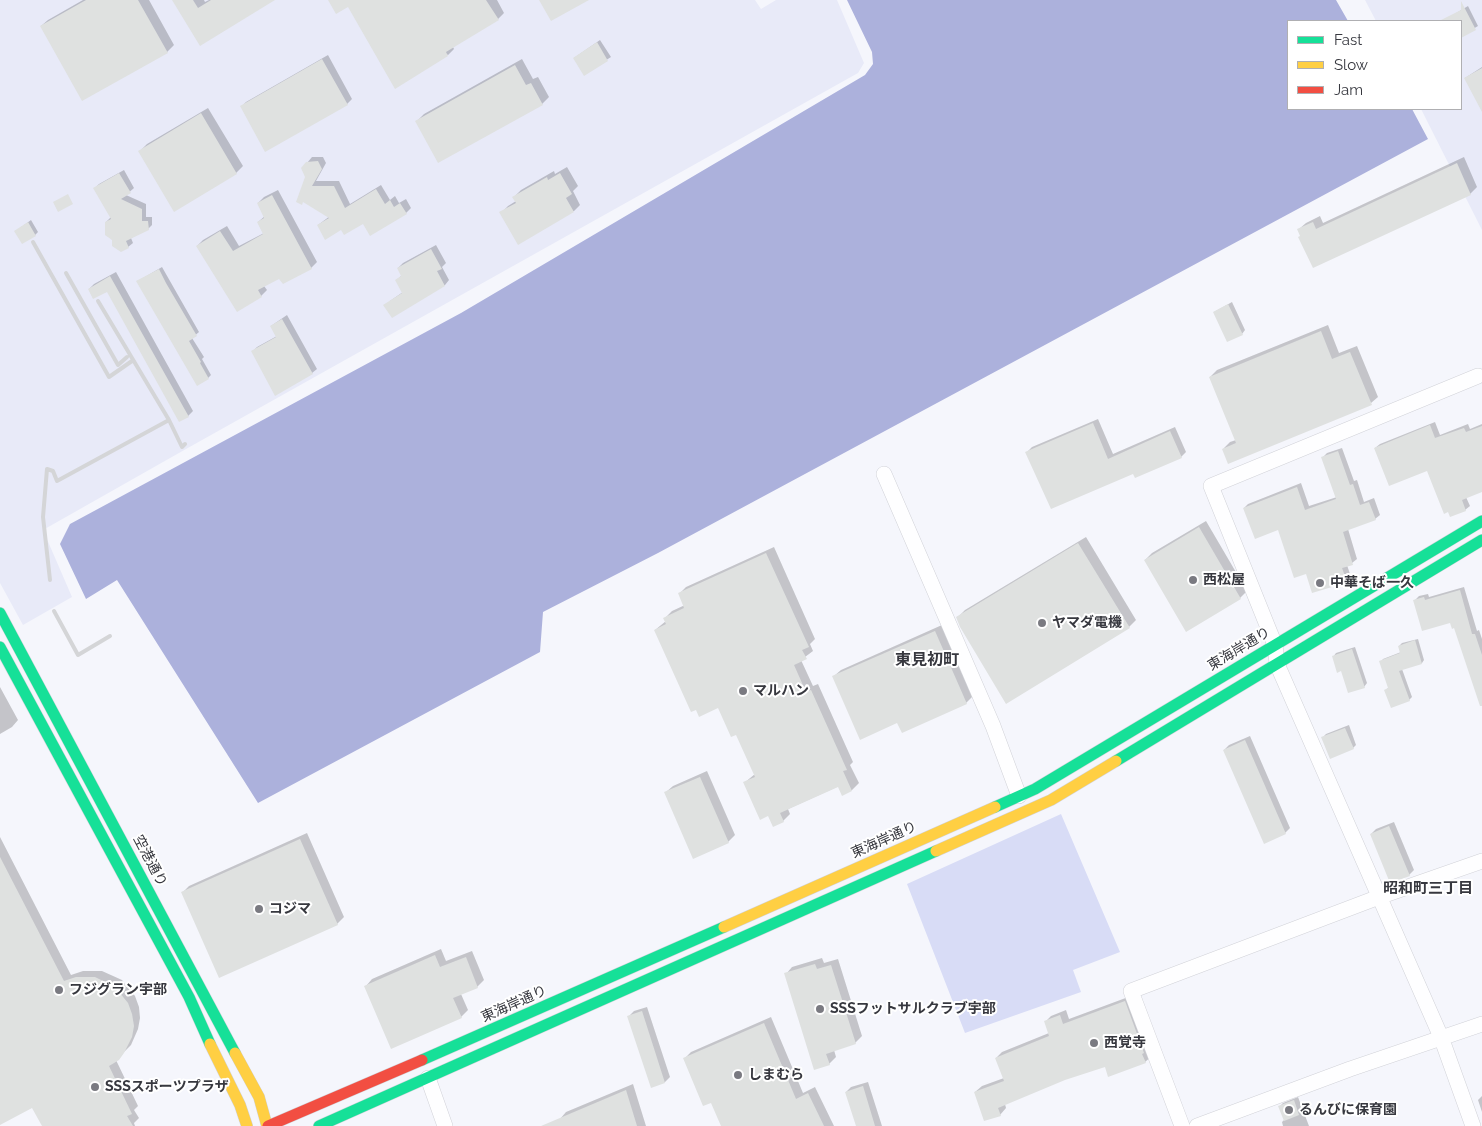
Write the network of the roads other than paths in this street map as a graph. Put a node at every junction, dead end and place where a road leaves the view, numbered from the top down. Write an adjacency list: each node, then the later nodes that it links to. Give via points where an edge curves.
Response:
1 (1478, 376): 6 (street, via 1212,486)
2 (884, 474): 9 (street)
3 (1482, 521): 6 (street, 東海岸通り)
4 (1482, 540): 8 (street)
5 (0, 613): 16 (street, 空港通り, via 259,1097)
6 (1275, 645): 8 (street); 9 (street, 東海岸通り, via 1063,774)
7 (0, 647): 15 (street, via 189,997)
8 (1277, 664): 11 (street); 14 (street, via 1051,800)
9 (1019, 796): 16 (street, 東海岸通り)
10 (1480, 860): 11 (street)
11 (1379, 897): 13 (street); 19 (street, via 1131,991)
12 (1482, 1024): 13 (street)
13 (1441, 1037): 20 (street); 21 (street)
14 (428, 1078): 17 (street); 18 (street)
15 (248, 1126)
16 (267, 1126)
17 (319, 1126)
18 (445, 1126)
19 (1182, 1126)
20 (1196, 1126)
21 (1473, 1126)

